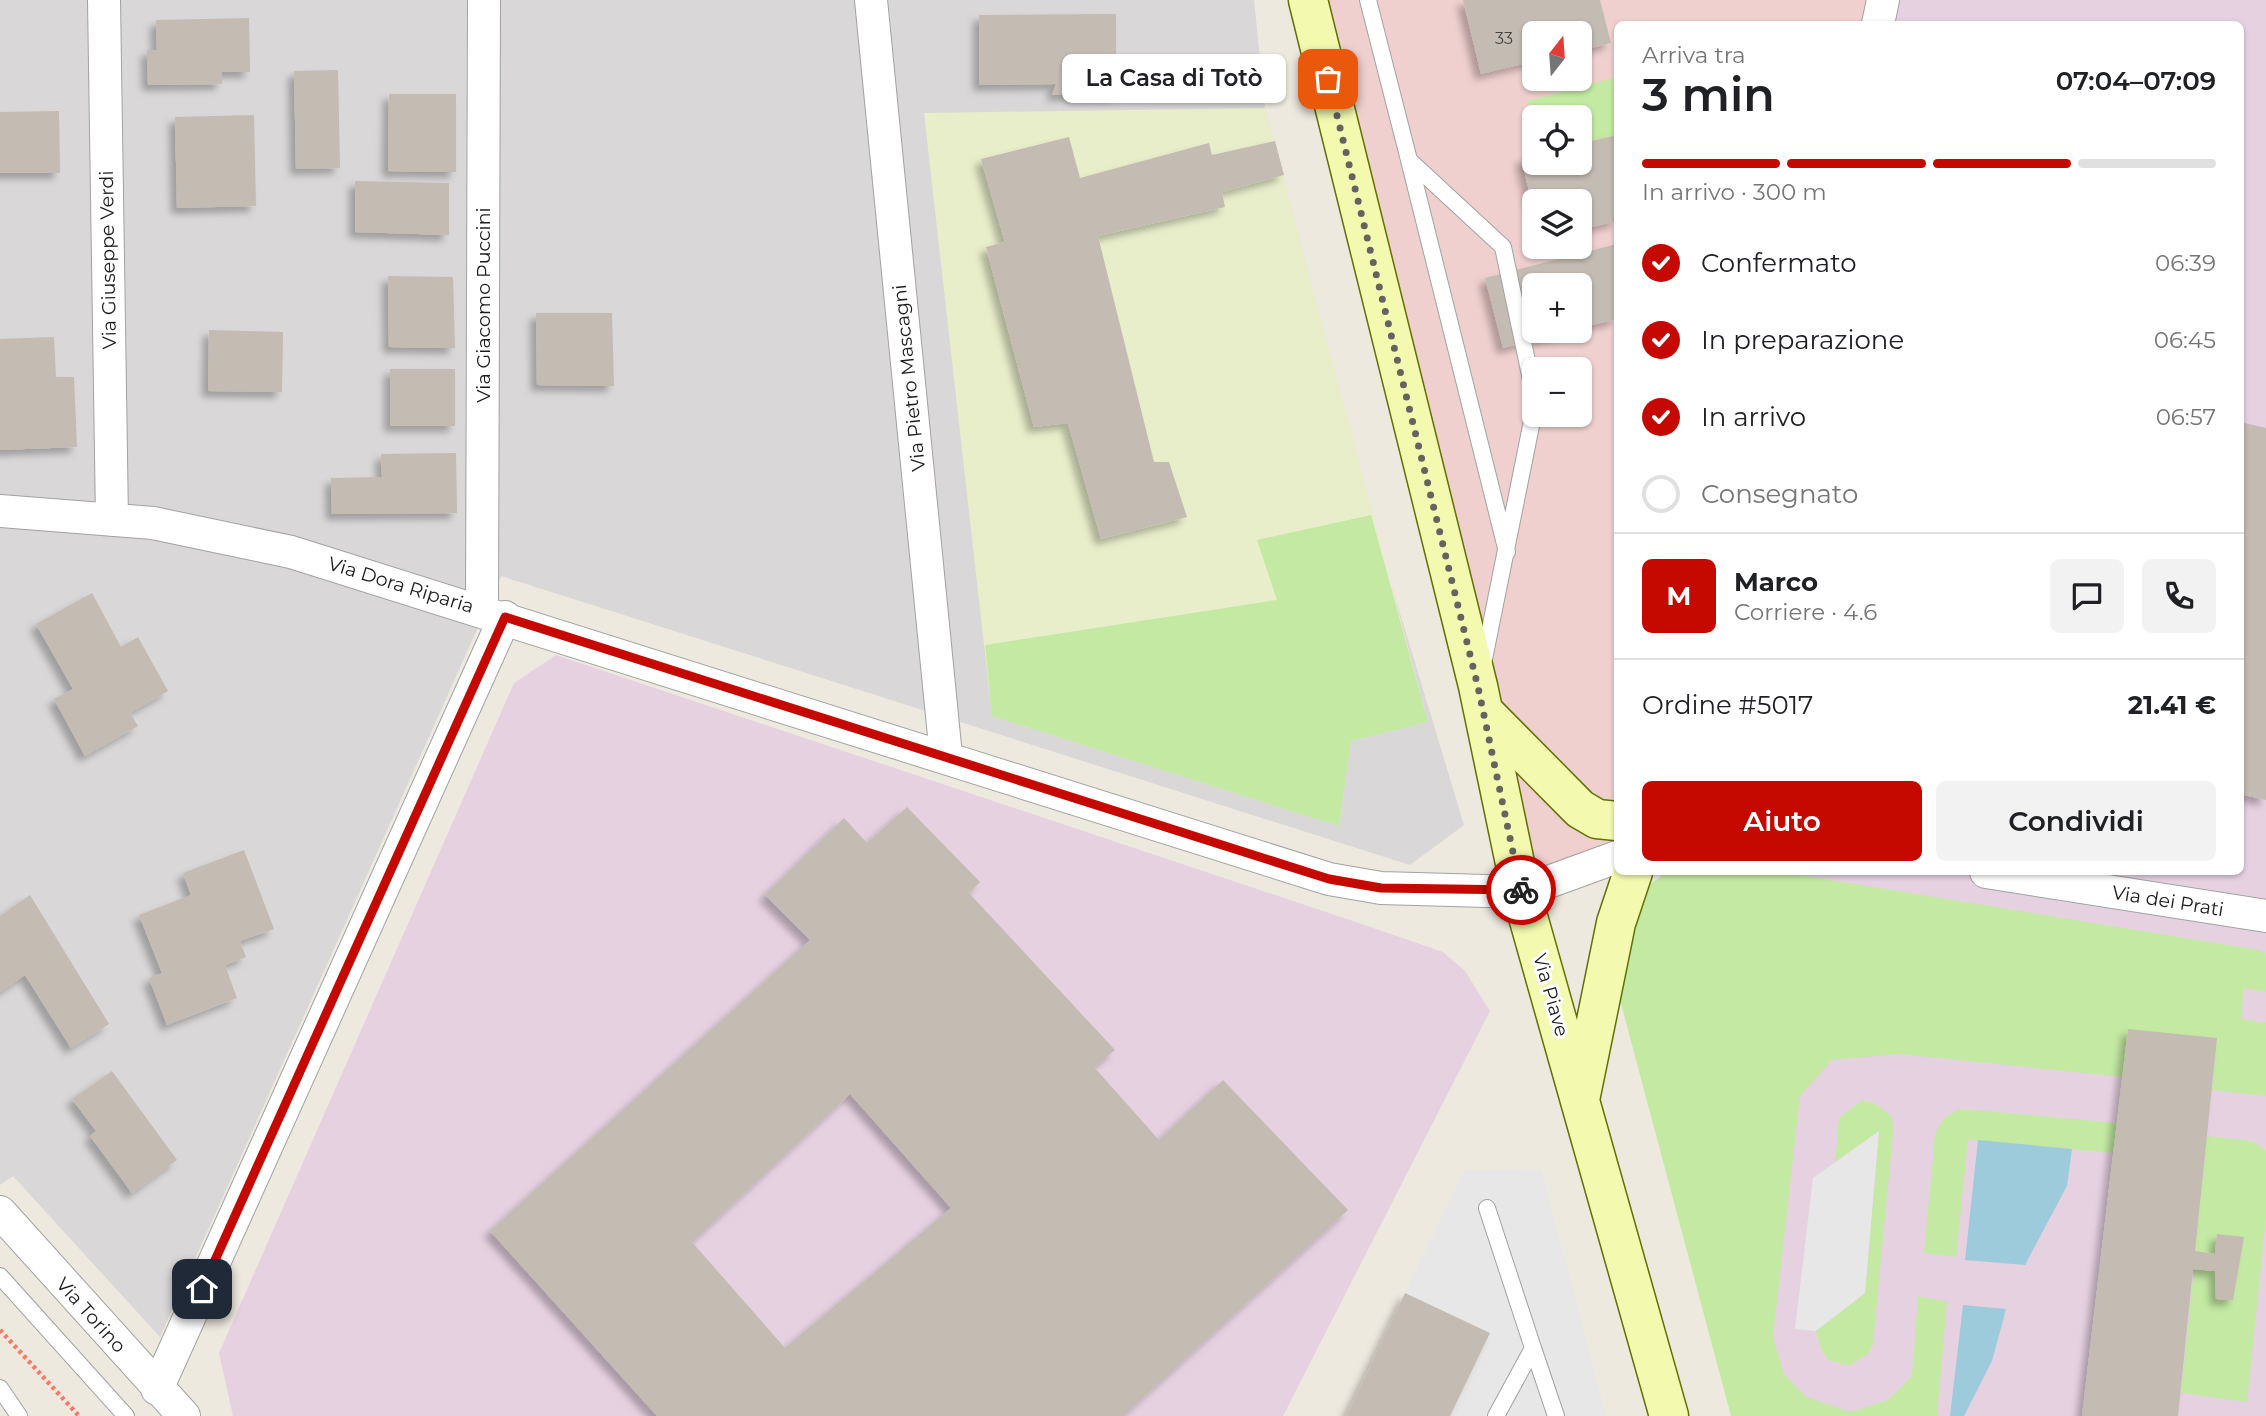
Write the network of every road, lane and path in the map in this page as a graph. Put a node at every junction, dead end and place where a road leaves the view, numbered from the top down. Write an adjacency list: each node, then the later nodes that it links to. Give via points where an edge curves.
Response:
1 (104, 0): 12 (street, Via Giuseppe Verdi)
2 (484, 0): 14 (street, Via Giacomo Puccini)
3 (871, 0): 16 (street, Via Pietro Mascagni)
4 (1308, 0): 15 (main road, Via Piave)
5 (1368, 0): 8 (lane)
6 (1883, 0): 7 (street)
7 (1879, 21)
8 (1409, 160): 9 (lane, via 1503,247); 13 (lane)
9 (1526, 357)
10 (1531, 427): 13 (lane)
11 (0, 511): 12 (street, Via Dora Riparia)
12 (112, 520): 14 (street, Via Dora Riparia, via 153,523 291,552)
13 (1507, 552): 15 (lane)
14 (494, 613): 16 (street, Via Dora Riparia); 30 (street)
15 (1480, 699): 17 (main road, via 1580,809 1597,819); 21 (main road, Via Piave)
16 (946, 756): 21 (street, Via Dora Riparia, via 1329,879 1381,888)
17 (1614, 821)
18 (1614, 858): 21 (street)
19 (1632, 875): 23 (main road, via 1616,923)
20 (2005, 875): 22 (street, Via dei Prati)
21 (1521, 892): 23 (main road, Via Piave)
22 (2266, 916)
23 (1580, 1100): 37 (main road, Via Piave)
24 (1487, 1208): 28 (lane)
25 (0, 1212): 30 (street, Via Torino)
26 (0, 1276): 33 (lane)
27 (0, 1330): 32 (path)
28 (1533, 1348): 35 (lane); 36 (lane)
29 (0, 1388): 31 (lane)
30 (157, 1389): 34 (street, Via Torino)
31 (19, 1416)
32 (79, 1416)
33 (126, 1416)
34 (184, 1416)
35 (1496, 1416)
36 (1556, 1416)
37 (1669, 1416)

